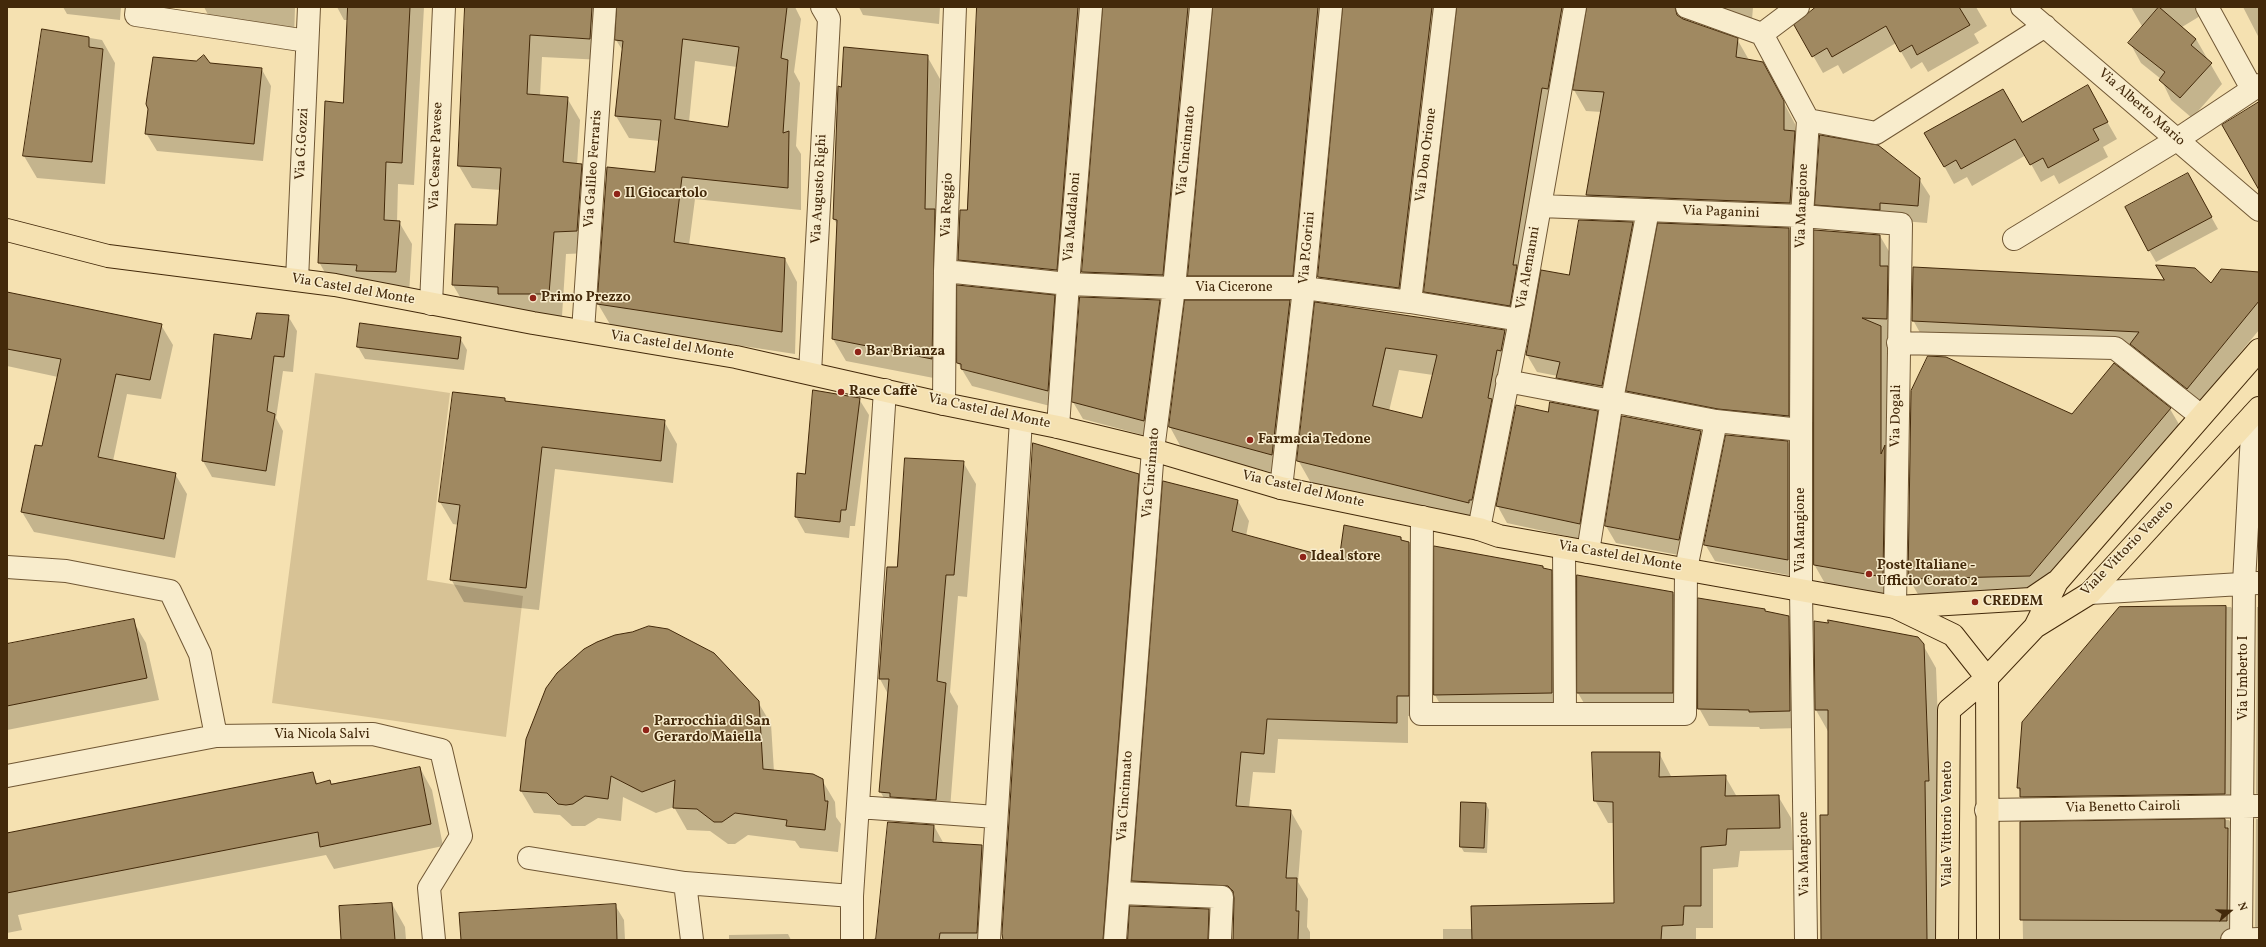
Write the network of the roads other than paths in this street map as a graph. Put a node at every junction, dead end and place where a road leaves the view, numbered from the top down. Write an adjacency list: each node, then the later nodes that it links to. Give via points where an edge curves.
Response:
1 (137, 7): 18 (street, via 136,15)
2 (309, 7): 18 (street, Via G.Gozzi)
3 (444, 7): 35 (street, Via Cesare Pavese)
4 (605, 7): 37 (street, Via Galileo Ferraris)
5 (822, 7): 40 (street, Via Augusto Righi, via 829,19)
6 (955, 7): 29 (street, Via Reggio)
7 (1091, 7): 31 (street, Via Maddaloni)
8 (1201, 7): 32 (street, Via Cincinnato)
9 (1331, 7): 33 (street, Via P.Gorini)
10 (1445, 7): 34 (street, Via Don Orione)
11 (1575, 7): 22 (street, Via Alemanni)
12 (1687, 7): 17 (street)
13 (1798, 7): 17 (street)
14 (2022, 7): 16 (street, Via Alberto Mario)
15 (2207, 7): 19 (street)
16 (2045, 26): 20 (street, via 1876,133); 21 (street, Via Alberto Mario)
17 (1762, 34): 20 (street)
18 (307, 41): 30 (street, Via G.Gozzi)
19 (2255, 87): 21 (street)
20 (1808, 120): 25 (street, Via Mangione)
21 (2178, 139): 24 (street, Via Alberto Mario); 28 (street)
22 (1540, 206): 23 (street, Via Paganini); 36 (street, Via Alemanni)
23 (1648, 210): 25 (street, Via Paganini); 43 (street)
24 (2259, 210)
25 (1802, 216): 26 (street, Via Paganini); 50 (street, Via Mangione)
26 (1901, 224): 38 (street, Via Dogali)
27 (7, 230): 30 (main road, Via Castel del Monte, via 108,256)
28 (2014, 239)
29 (945, 271): 31 (street, Via Cicerone); 44 (street, Via Reggio)
30 (297, 280): 35 (main road, Via Castel del Monte)
31 (1068, 284): 32 (street, Via Cicerone); 49 (street, Via Maddaloni)
32 (1174, 288): 33 (street, Via Cicerone); 51 (street, Via Cincinnato)
33 (1304, 288): 34 (street, Via Cicerone); 52 (street, Via P.Gorini)
34 (1410, 302): 36 (street, Via Cicerone)
35 (431, 304): 37 (main road, Via Castel del Monte)
36 (1520, 320): 41 (street, Via Alemanni)
37 (583, 332): 40 (main road, Via Castel del Monte, via 736,356)
38 (1898, 343): 46 (street, via 2115,348); 63 (street, Via Dogali)
39 (2259, 350): 46 (main road, Viale Vittorio Veneto)
40 (810, 373): 42 (main road, Via Castel del Monte)
41 (1507, 381): 43 (street); 54 (street, Via Alemanni)
42 (885, 390): 44 (main road, Via Castel del Monte); 71 (street)
43 (1612, 400): 48 (street); 56 (street)
44 (944, 404): 47 (main road, Via Castel del Monte)
45 (2256, 412): 60 (street, Via Umberto I); 62 (main road, Viale Vittorio Veneto)
46 (2200, 416): 59 (main road, Viale Vittorio Veneto)
47 (1022, 420): 49 (main road, Via Castel del Monte); 73 (street)
48 (1716, 421): 50 (street); 58 (street)
49 (1058, 427): 51 (main road, Via Castel del Monte)
50 (1801, 430): 61 (street, Via Mangione)
51 (1153, 450): 52 (main road, Via Castel del Monte); 76 (street, Via Cincinnato)
52 (1281, 488): 53 (main road, Via Castel del Monte)
53 (1422, 517): 54 (main road, Via Castel del Monte); 67 (street, via 1421,714)
54 (1479, 529): 55 (main road, Via Castel del Monte, via 1499,536)
55 (1564, 548): 56 (main road, Via Castel del Monte); 67 (street)
56 (1588, 552): 58 (main road, Via Castel del Monte)
57 (7, 567): 68 (street, via 66,571 170,591 200,654)
58 (1686, 569): 61 (main road, Via Castel del Monte); 67 (street, via 1685,714)
59 (2057, 582): 63 (main road, Via Castel del Monte, via 2031,599); 64 (main road)
60 (2252, 583): 62 (street); 66 (street, Via Umberto I)
61 (1801, 590): 63 (main road, Via Castel del Monte); 85 (street, Via Mangione)
62 (2090, 593): 64 (main road, Viale Vittorio Veneto)
63 (1895, 607): 65 (main road, Via Castel del Monte, via 1953,635)
64 (2035, 628): 65 (main road, Viale Vittorio Veneto)
65 (1986, 678): 72 (main road); 86 (main road, Viale Vittorio Veneto, via 1949,710)
66 (2251, 703): 70 (street, Via Umberto I)
67 (1565, 714)
68 (216, 736): 69 (street, Via Nicola Salvi); 79 (street, Via Nicola Salvi, via 373,734 441,750 461,836 429,888)
69 (7, 776)
70 (2251, 806): 72 (street, Via Benetto Cairoli); 89 (street, Via Umberto I)
71 (858, 807): 73 (street); 77 (street)
72 (1986, 810): 87 (main road)
73 (996, 817): 82 (street)
74 (529, 858): 75 (street)
75 (685, 883): 77 (street); 80 (street)
76 (1119, 892): 83 (street, Via Cincinnato); 84 (street, via 1222,897)
77 (852, 896): 81 (street)
78 (2259, 939): 89 (street)
79 (434, 940)
80 (692, 940)
81 (852, 940)
82 (989, 940)
83 (1115, 940)
84 (1220, 940)
85 (1806, 940)
86 (1947, 940)
87 (1988, 940)
88 (2232, 940): 89 (street)
89 (2241, 940)

